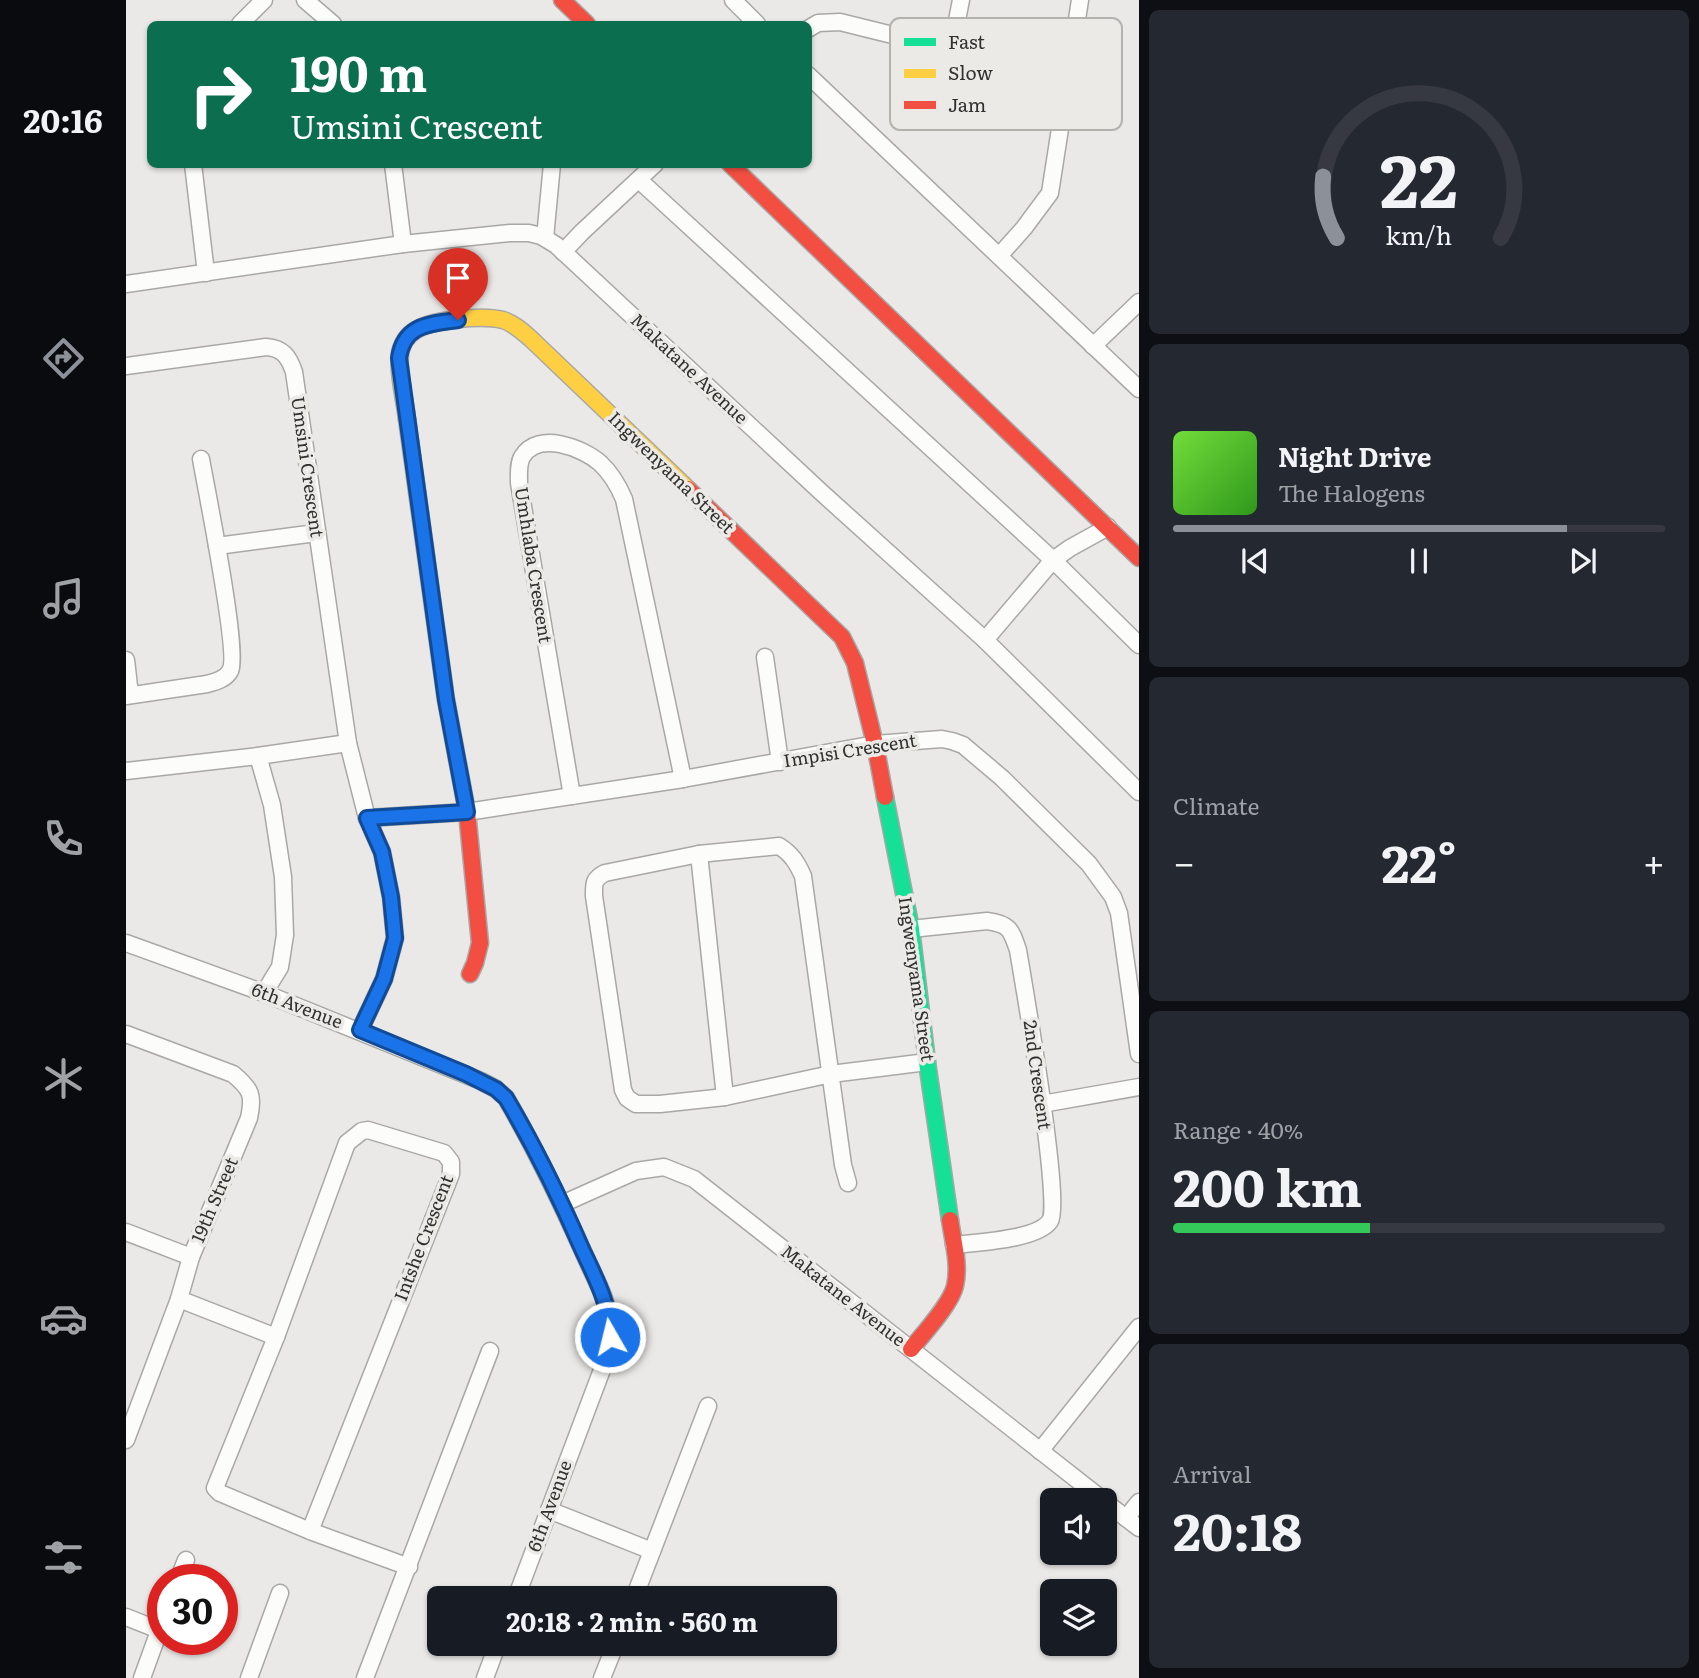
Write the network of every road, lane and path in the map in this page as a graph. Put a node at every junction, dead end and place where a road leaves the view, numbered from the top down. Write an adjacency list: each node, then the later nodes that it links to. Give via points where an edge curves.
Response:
1 (264, 0): 9 (street)
2 (305, 0): 10 (street)
3 (562, 0): 11 (street)
4 (733, 0): 12 (street)
5 (961, 0): 7 (street)
6 (1080, 0): 8 (street)
7 (957, 18)
8 (1077, 18)
9 (243, 21)
10 (330, 21)
11 (580, 21)
12 (754, 21)
13 (812, 27): 14 (street, via 839,22)
14 (890, 35)
15 (812, 79): 26 (street)
16 (1058, 130): 26 (street, via 1049,193)
17 (194, 168): 27 (street)
18 (394, 168): 24 (street)
19 (552, 168): 23 (street)
20 (651, 168): 22 (street)
21 (734, 168): 34 (street)
22 (639, 180): 25 (street); 38 (street)
23 (545, 238): 24 (street, Makatane Avenue, via 510,233); 25 (street, Makatane Avenue)
24 (403, 244): 27 (street, Makatane Avenue)
25 (563, 252): 39 (street, Makatane Avenue)
26 (999, 256): 30 (street)
27 (206, 273): 28 (street, Makatane Avenue)
28 (126, 284)
29 (1139, 302): 30 (street)
30 (1093, 346): 32 (street)
31 (126, 366): 35 (street, Umsini Crescent, via 266,347 286,355 294,372)
32 (1139, 389)
33 (201, 459): 36 (street)
34 (1108, 527): 37 (street); 38 (street)
35 (316, 533): 36 (street); 44 (street, Umsini Crescent)
36 (217, 545): 43 (street, via 231,671 207,684)
37 (1139, 558)
38 (1053, 560): 39 (street); 40 (street)
39 (985, 640): 50 (street, Makatane Avenue)
40 (1139, 645)
41 (765, 657): 47 (street)
42 (126, 660): 43 (street)
43 (128, 695)
44 (348, 743): 46 (street); 53 (street, Umsini Crescent)
45 (875, 744): 47 (street, Impisi Crescent); 52 (street, Ingwenyama Street, via 855,663 842,637 525,334 500,320 425,325 404,342 399,358 446,700); 55 (street, Ingwenyama Street); 57 (street, Impisi Crescent, via 930,738 952,741 1002,778 1089,864 1113,897)
46 (258, 756): 48 (street); 59 (street, via 272,805 283,877 285,935 280,967)
47 (780, 762): 49 (street, Impisi Crescent)
48 (126, 771)
49 (683, 779): 51 (street, Impisi Crescent); 51 (street, Umhlaba Crescent, via 624,499 610,472 598,461 566,445 544,443 521,459 519,483)
50 (1139, 792)
51 (572, 796): 52 (street, Impisi Crescent)
52 (467, 812): 53 (street, Impisi Crescent); 58 (street, Ingwenyama Street, via 480,943)
53 (367, 818): 60 (street, Umsini Crescent, via 382,852 395,938 384,979)
54 (699, 854): 64 (street, via 779,846 796,861 803,876); 66 (street); 66 (street, via 605,873 594,885 627,1098 636,1104 660,1104)
55 (911, 929): 63 (street, Ingwenyama Street); 67 (street, 2nd Crescent, via 987,921 1006,925 1012,932)
56 (126, 943): 59 (street, 6th Avenue)
57 (1132, 966): 62 (street, Impisi Crescent)
58 (470, 974)
59 (264, 993): 60 (street, 6th Avenue)
60 (360, 1030): 69 (street, 6th Avenue, via 496,1089 512,1107)
61 (126, 1034): 72 (street, 19th Street, via 233,1074 251,1093 249,1118)
62 (1139, 1054)
63 (927, 1062): 64 (street); 71 (street, Ingwenyama Street)
64 (831, 1074): 66 (street); 68 (street)
65 (1139, 1087): 67 (street)
66 (725, 1097)
67 (1042, 1104): 71 (street, 2nd Crescent, via 1052,1218 1027,1235)
68 (848, 1183)
69 (562, 1204): 76 (street, Makatane Avenue, via 636,1171 664,1167 694,1179); 83 (street, 6th Avenue, via 603,1296 610,1337)
70 (126, 1232): 72 (street)
71 (954, 1245): 76 (street, Ingwenyama Street, via 955,1288)
72 (191, 1257): 73 (street, 19th Street)
73 (179, 1299): 75 (street); 79 (street, 19th Street)
74 (1139, 1327): 80 (street)
75 (276, 1337): 86 (street, Intshe Crescent, via 215,1488); 86 (street, Intshe Crescent, via 347,1143 368,1130 444,1153 451,1162 451,1174)
76 (911, 1349): 80 (street, Makatane Avenue)
77 (490, 1351): 90 (street)
78 (708, 1406): 87 (street)
79 (126, 1440)
80 (1040, 1451): 81 (street, Makatane Avenue)
81 (1088, 1488)
82 (1139, 1502): 85 (street, Makatane Avenue)
83 (550, 1510): 87 (street); 91 (street, 6th Avenue)
84 (1117, 1511): 85 (street, Makatane Avenue)
85 (1132, 1523)
86 (310, 1531): 90 (street)
87 (652, 1551): 92 (street)
88 (186, 1560): 89 (street)
89 (184, 1564)
90 (409, 1567): 101 (street)
91 (521, 1586)
92 (639, 1586)
93 (280, 1593): 100 (street)
94 (126, 1617): 95 (street)
95 (147, 1622)
96 (150, 1655): 99 (street)
97 (493, 1656): 102 (street)
98 (611, 1656): 103 (street)
99 (142, 1678)
100 (249, 1678)
101 (365, 1678)
102 (485, 1678)
103 (602, 1678)

